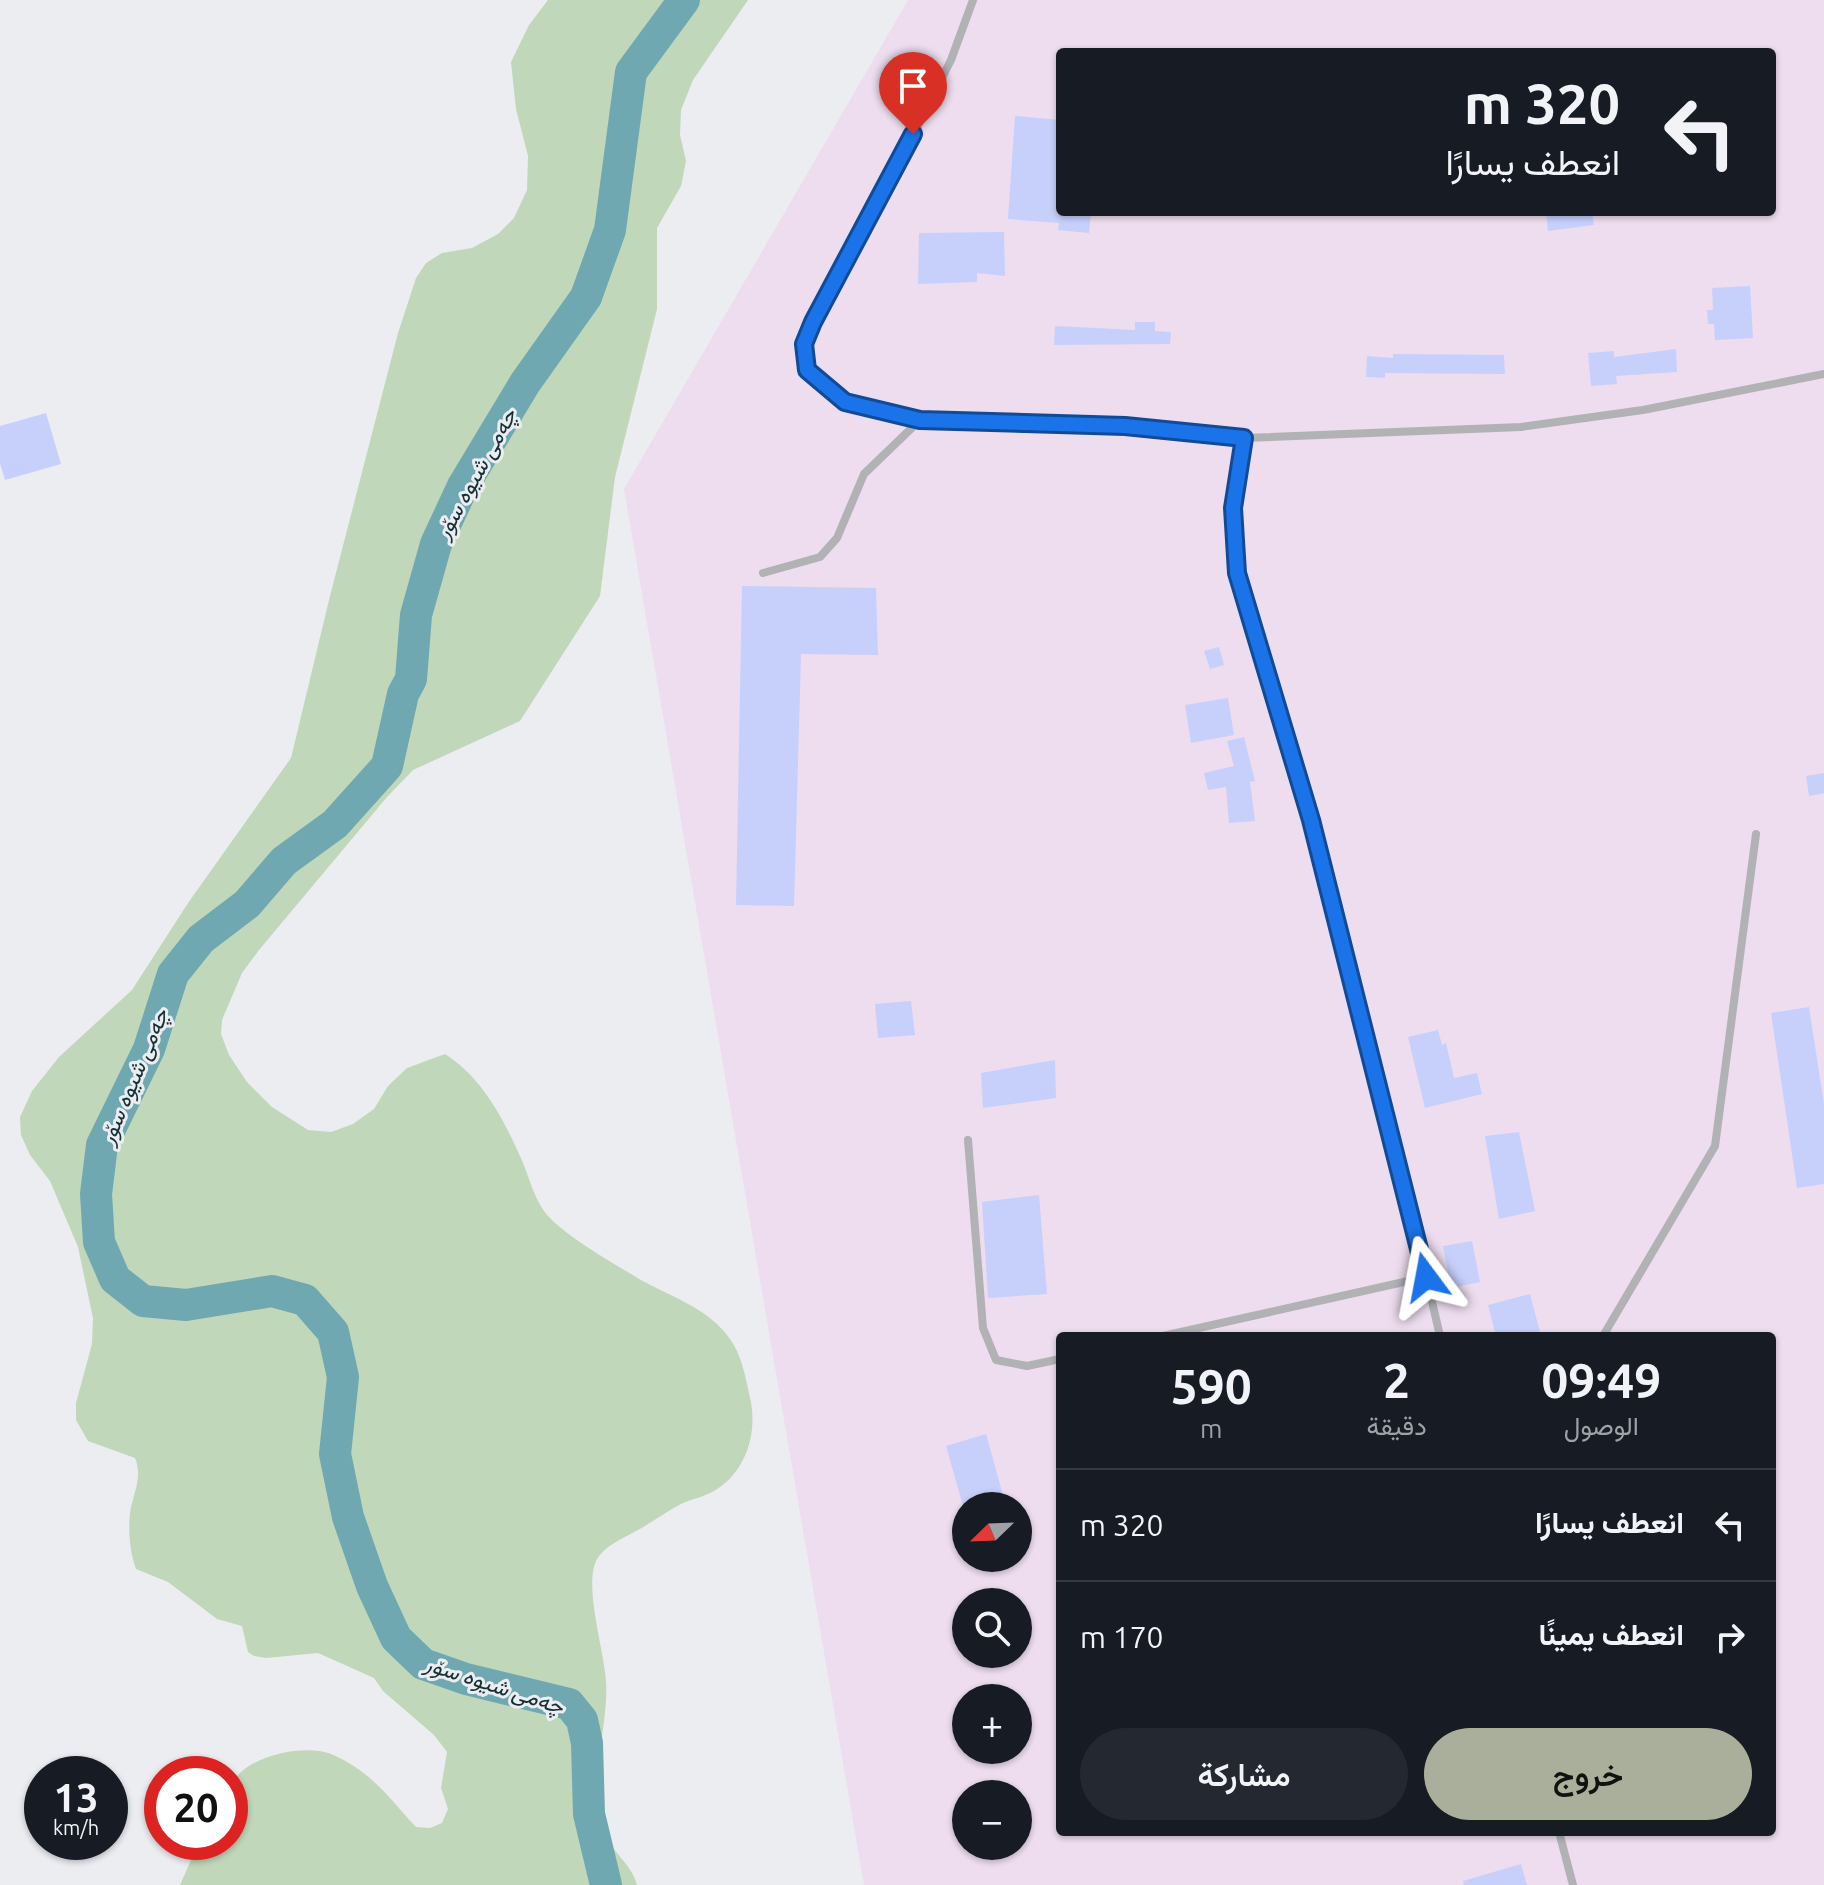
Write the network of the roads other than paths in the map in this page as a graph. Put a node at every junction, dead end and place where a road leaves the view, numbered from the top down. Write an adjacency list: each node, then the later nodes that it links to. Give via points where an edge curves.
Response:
1 (973, 0): 3 (lane, via 951,60 804,344 807,370 845,402)
2 (1824, 374): 4 (lane, via 1643,410 1521,427)
3 (920, 420): 4 (lane, via 1125,426); 5 (lane, via 864,474 837,538 820,557)
4 (1244, 438): 8 (lane, via 1233,508 1237,573 1311,820)
5 (763, 573)
6 (1756, 834): 11 (lane, via 1715,1146)
7 (968, 1140): 12 (lane, via 983,1328 996,1360 1027,1366)
8 (1426, 1277): 9 (lane); 10 (lane)
9 (1181, 1332)
10 (1439, 1332)
11 (1605, 1332)
12 (1056, 1360)
13 (1560, 1836): 14 (lane)
14 (1573, 1885)

